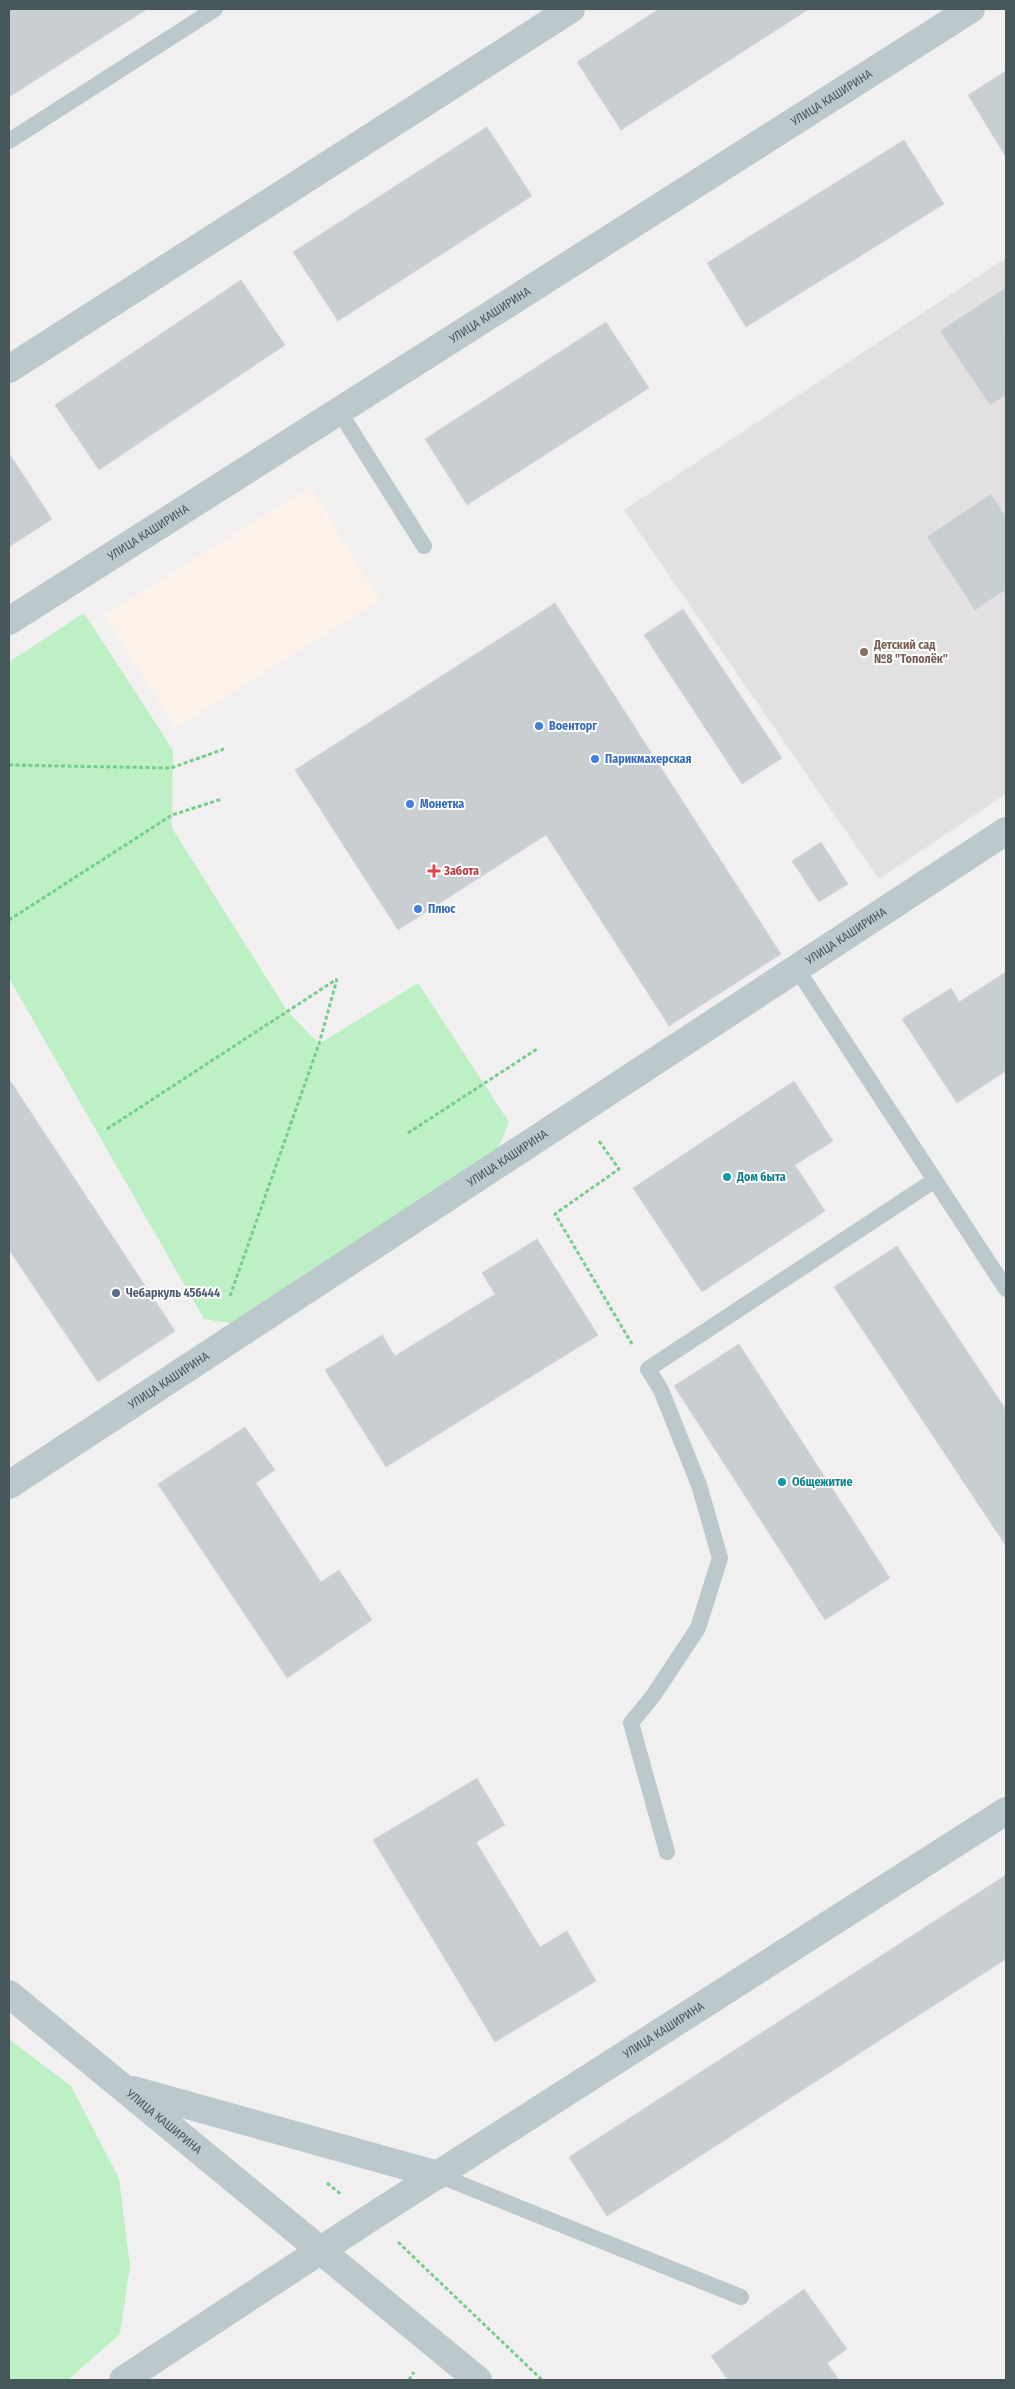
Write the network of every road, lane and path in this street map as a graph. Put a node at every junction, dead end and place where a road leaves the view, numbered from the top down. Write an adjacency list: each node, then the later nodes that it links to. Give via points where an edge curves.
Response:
1 (215, 9): 4 (lane)
2 (571, 9): 5 (street)
3 (971, 9): 6 (street, УЛИЦА КАШИРИНА)
4 (9, 142)
5 (9, 369)
6 (339, 411): 7 (lane); 8 (street, УЛИЦА КАШИРИНА)
7 (424, 546)
8 (9, 621)
9 (224, 749): 10 (path, via 172,768)
10 (9, 765)
11 (222, 799): 13 (path, via 172,815)
12 (1006, 831): 14 (street, УЛИЦА КАШИРИНА)
13 (9, 920)
14 (796, 969): 16 (street, УЛИЦА КАШИРИНА); 19 (lane)
15 (537, 1049): 18 (path)
16 (580, 1111): 22 (path, via 619,1170 555,1214); 23 (street, УЛИЦА КАШИРИНА)
17 (107, 1128): 21 (path, via 338,979 319,1044)
18 (408, 1133)
19 (935, 1180): 20 (lane); 22 (lane)
20 (1006, 1288)
21 (227, 1303)
22 (648, 1369): 25 (lane, via 661,1390 700,1485 720,1558 698,1628 654,1696 631,1723)
23 (9, 1485)
24 (1006, 1811): 28 (street, УЛИЦА КАШИРИНА)
25 (667, 1852)
26 (9, 1994): 27 (street, УЛИЦА КАШИРИНА)
27 (122, 2087): 28 (street); 29 (street, УЛИЦА КАШИРИНА)
28 (438, 2175): 29 (street, УЛИЦА КАШИРИНА); 30 (lane)
29 (320, 2250): 31 (street, УЛИЦА КАШИРИНА); 32 (street)
30 (741, 2297)
31 (124, 2380)
32 (478, 2380)

